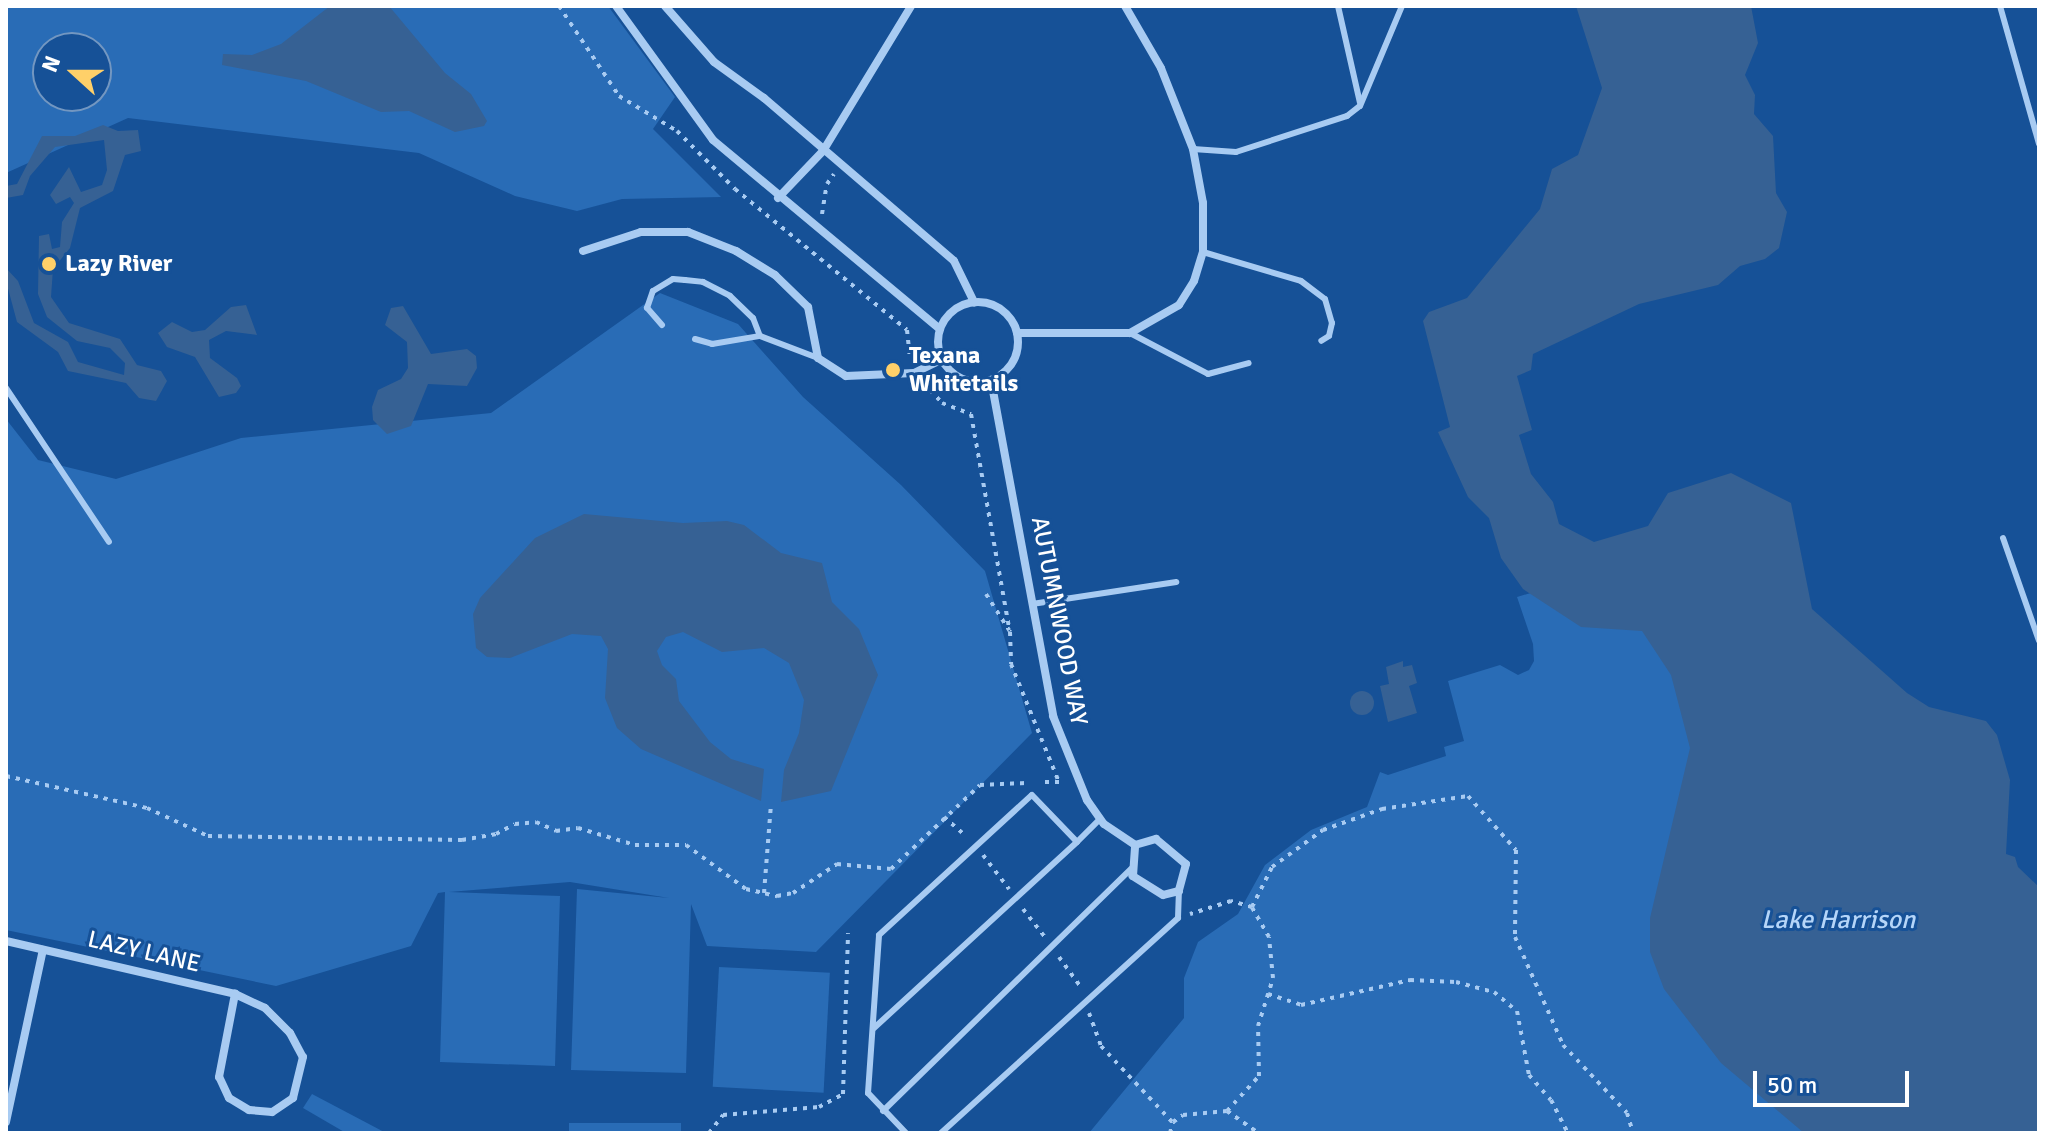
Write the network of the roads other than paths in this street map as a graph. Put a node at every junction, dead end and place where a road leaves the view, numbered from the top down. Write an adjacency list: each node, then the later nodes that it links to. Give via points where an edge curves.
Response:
1 (616, 6): 12 (street, via 713,140)
2 (665, 6): 11 (street, via 714,62)
3 (911, 6): 11 (street)
4 (1125, 6): 10 (street, via 1161,68)
5 (1338, 6): 8 (lane)
6 (1402, 6): 8 (lane)
7 (2000, 6): 9 (lane)
8 (1360, 106): 10 (lane, via 1347,116 1236,152)
9 (2039, 144)
10 (1193, 149): 14 (street, via 1203,203)
11 (823, 151): 12 (street); 15 (street, via 954,261)
12 (778, 198): 17 (street, via 861,259)
13 (583, 251): 23 (street, via 641,232 688,232 736,251 775,275 808,307)
14 (1203, 252): 19 (street, via 1179,305); 22 (lane, via 1301,281 1325,299 1332,323 1329,336)
15 (974, 302): 17 (street, via 953,311); 18 (street, via 998,307)
16 (662, 325): 20 (lane, via 647,308 653,291 673,279 703,282 730,296 753,318)
17 (940, 329): 24 (street)
18 (1017, 333): 19 (street); 26 (street, via 1012,363)
19 (1130, 333): 25 (lane, via 1208,374)
20 (760, 336): 21 (lane, via 712,344); 23 (lane)
21 (695, 339)
22 (1321, 341)
23 (818, 358): 24 (street, via 846,376 914,373)
24 (941, 360): 26 (street, via 961,379)
25 (1249, 363)
26 (991, 380): 31 (street, AUTUMNWOOD WAY)
27 (6, 388): 29 (lane)
28 (2003, 538): 32 (lane)
29 (109, 542)
30 (1176, 582): 31 (lane)
31 (1032, 604): 33 (street, AUTUMNWOOD WAY, via 1053,716 1069,763)
32 (2039, 641)
33 (1100, 819): 34 (lane); 35 (street, AUTUMNWOOD WAY)
34 (1077, 842): 41 (lane); 41 (lane, via 1032,795 975,845 879,935)
35 (1135, 845): 36 (street); 37 (street, via 1156,839 1175,850 1186,864)
36 (1132, 868): 37 (street, via 1133,876 1149,889 1163,895); 42 (lane)
37 (1179, 891): 45 (lane, via 1178,918)
38 (6, 941): 39 (street, LAZY LANE)
39 (43, 950): 40 (street, LAZY LANE); 43 (street)
40 (235, 994): 40 (street, LAZY LANE, via 265,1008 290,1033 303,1057 293,1098 272,1112 249,1110 229,1098 219,1077)
41 (874, 1028): 42 (lane, via 868,1093)
42 (883, 1111): 44 (lane)
43 (6, 1122)
44 (906, 1133)
45 (941, 1133)

